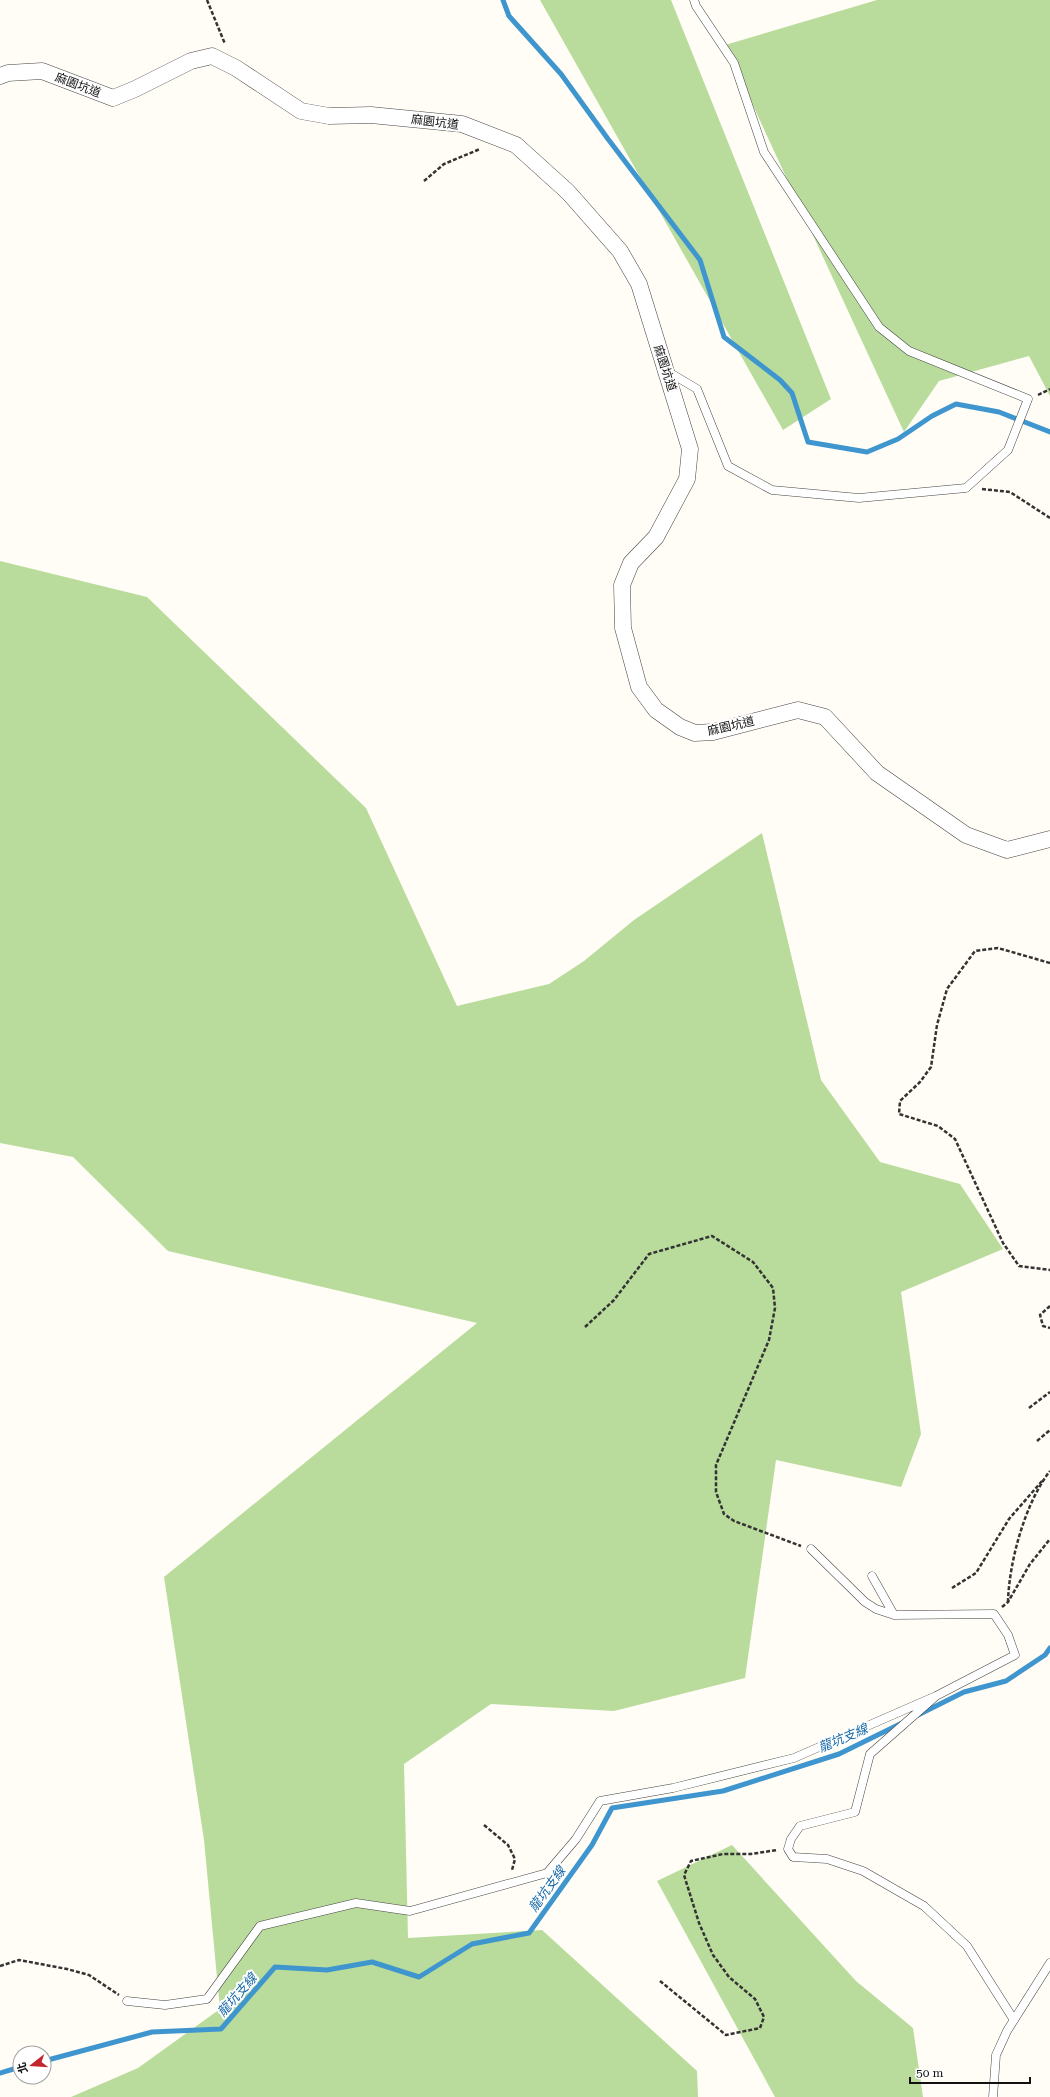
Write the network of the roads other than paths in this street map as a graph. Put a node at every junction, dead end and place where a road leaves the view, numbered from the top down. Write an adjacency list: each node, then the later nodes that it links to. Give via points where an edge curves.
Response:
1 (694, 0): 3 (lane, via 734,63 764,152 879,327 909,351 1028,400 1008,450 966,488 859,498 772,490 728,466 698,389)
2 (0, 76): 3 (street, 麻園坑道, via 8,73 42,71 113,98 191,61 212,56 236,68 301,111 328,116 371,114 462,124 516,145 568,192 620,251 639,284)
3 (665, 369): 4 (street, 麻園坑道, via 690,449 687,479 656,537 631,563 622,585 623,628 639,687 656,710 680,727 695,733 713,732 798,710 825,717 877,773 966,835 1007,850)
4 (1050, 839)
5 (811, 1549): 7 (lane, via 865,1602)
6 (872, 1576): 7 (lane)
7 (894, 1615): 8 (lane, via 994,1614 1008,1635 1015,1655)
8 (936, 1696): 10 (lane, via 794,1758 673,1788 600,1801 576,1838 547,1873 410,1911 356,1903 260,1926 207,1999 166,2005); 11 (lane, via 870,1754 855,1812 800,1826 788,1849 792,1857 827,1859 863,1871 924,1906 967,1946)
9 (1050, 1963): 11 (lane)
10 (127, 2001)
11 (1014, 2020): 12 (lane, via 996,2055)
12 (993, 2097)

